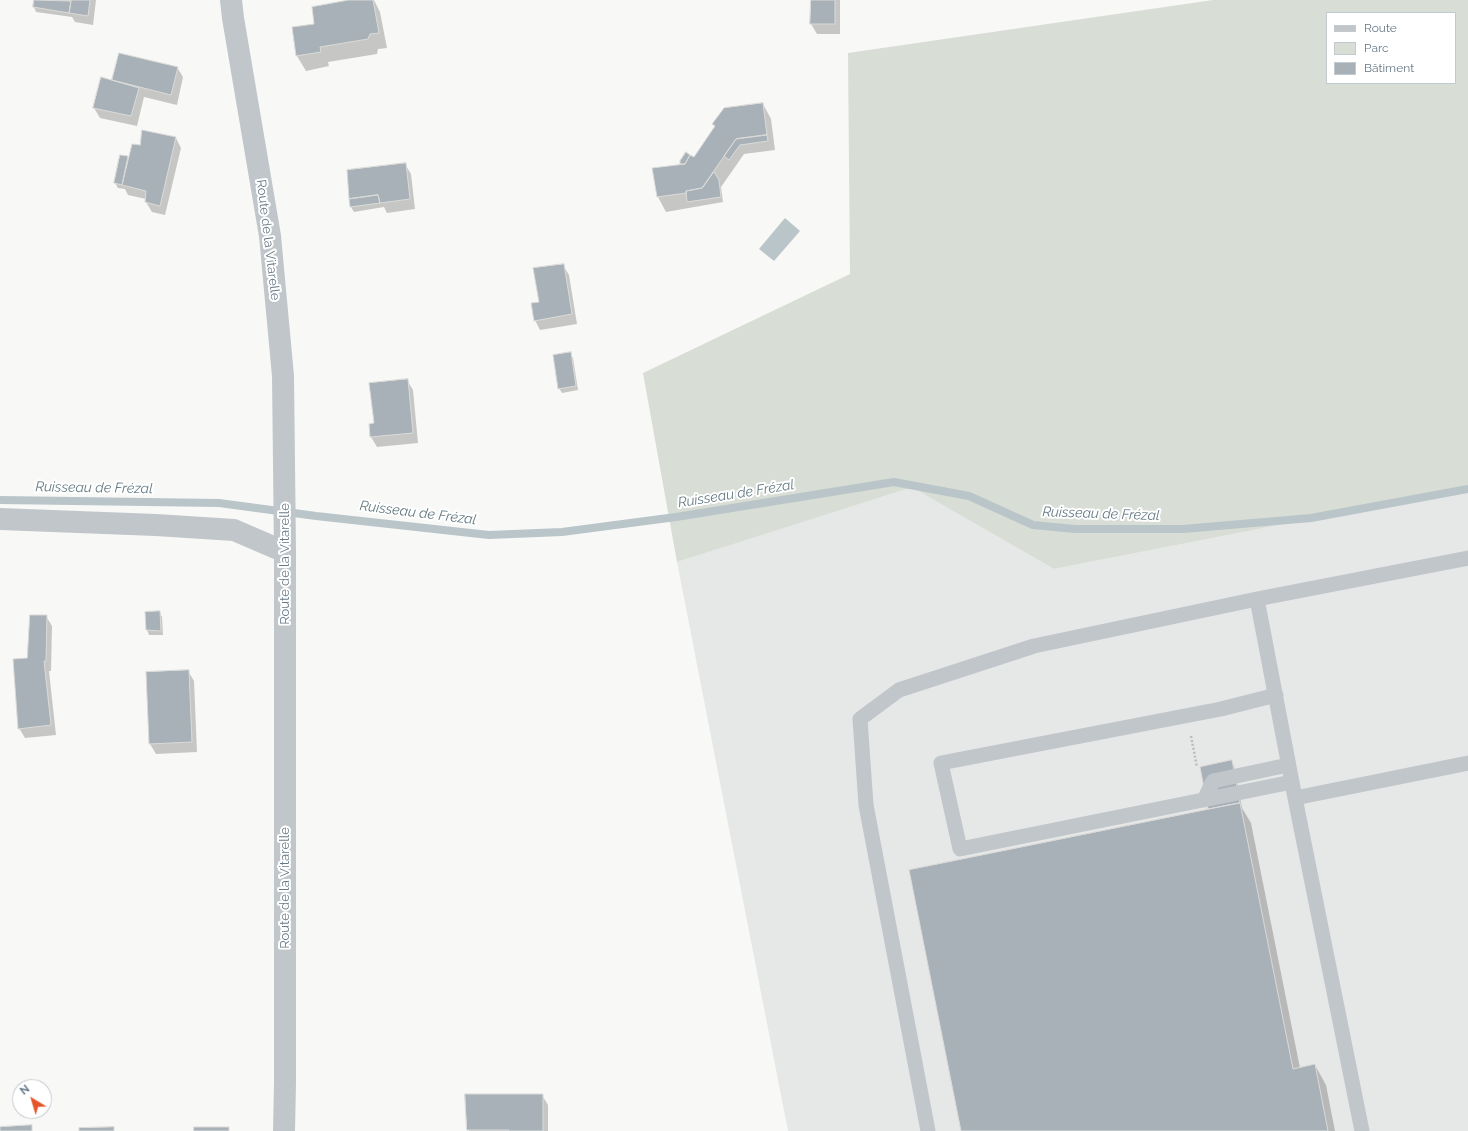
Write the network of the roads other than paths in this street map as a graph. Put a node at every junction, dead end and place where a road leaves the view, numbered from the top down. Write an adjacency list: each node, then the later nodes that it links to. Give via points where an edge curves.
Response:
1 (231, 0): 3 (street, Route de la Vitarelle, via 270,236 284,376)
2 (0, 519): 3 (street, via 234,530)
3 (285, 543): 12 (street, Route de la Vitarelle)
4 (1468, 558): 5 (lane)
5 (1257, 600): 6 (lane); 13 (lane, via 1034,646 899,690 860,719 866,805)
6 (1276, 695): 8 (lane); 11 (lane, via 1221,709 941,763 960,849)
7 (1468, 764): 10 (lane)
8 (1288, 765): 9 (lane); 11 (lane, via 1213,781)
9 (1292, 782): 10 (lane); 11 (lane)
10 (1294, 798): 14 (lane)
11 (1204, 800)
12 (284, 1131)
13 (928, 1131)
14 (1362, 1131)

